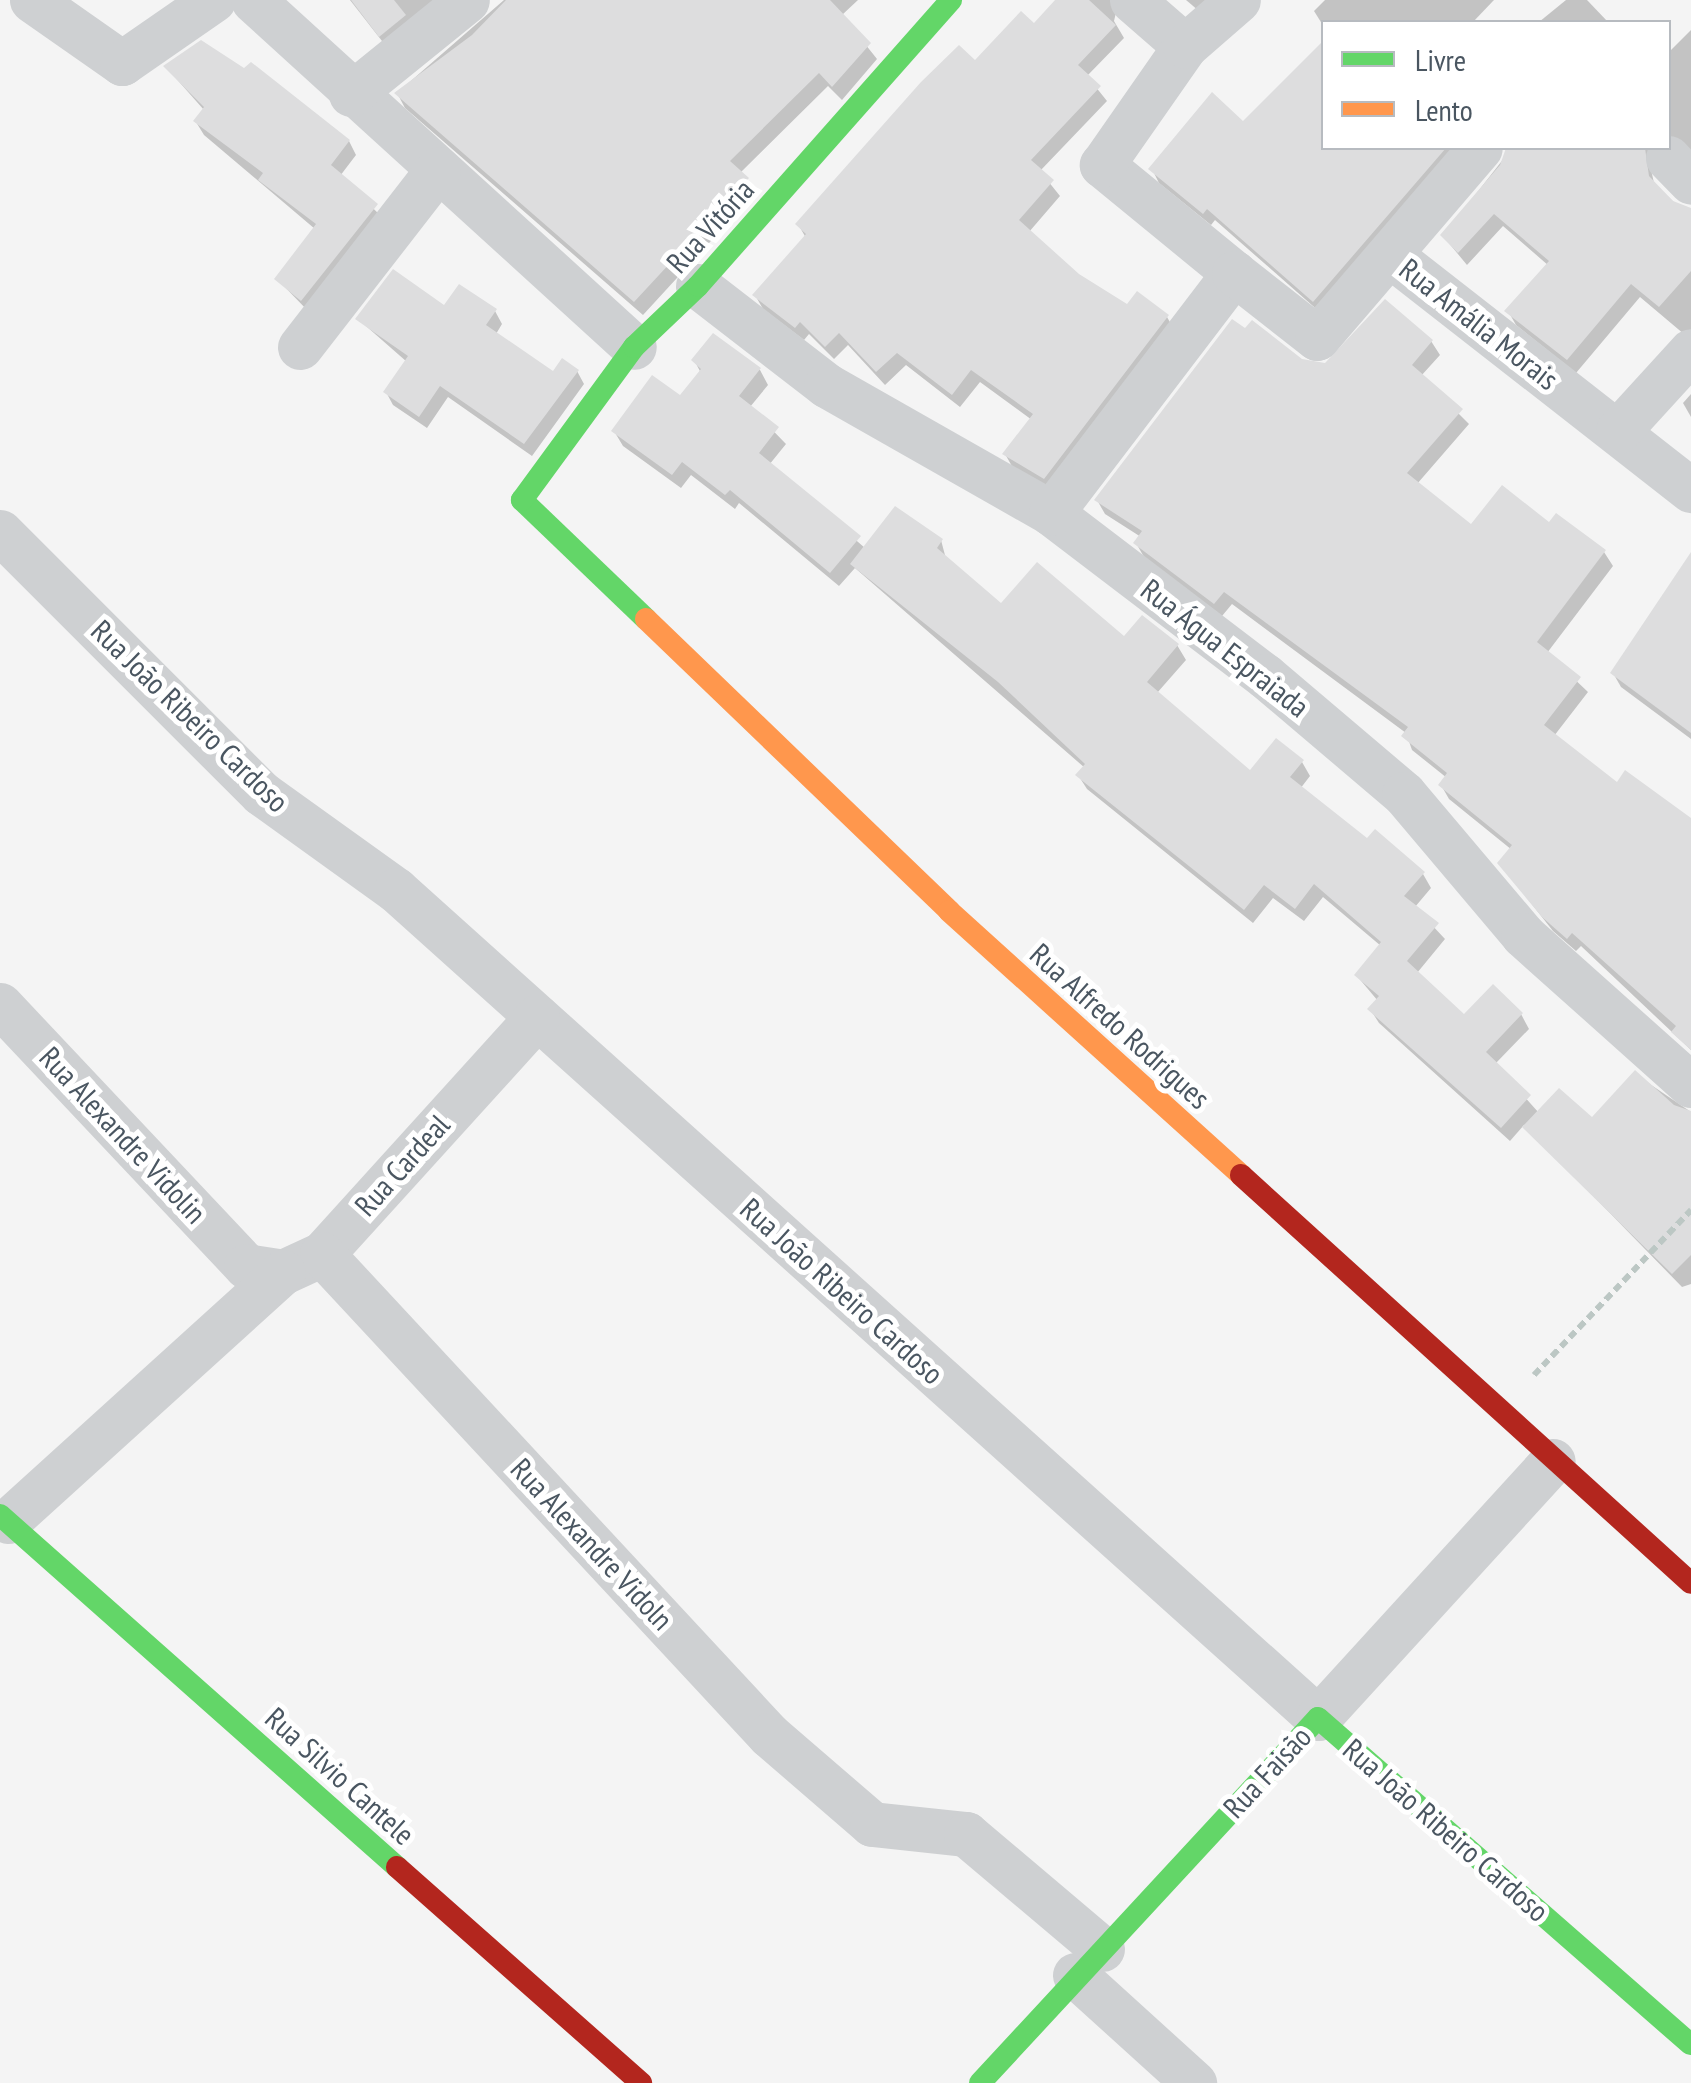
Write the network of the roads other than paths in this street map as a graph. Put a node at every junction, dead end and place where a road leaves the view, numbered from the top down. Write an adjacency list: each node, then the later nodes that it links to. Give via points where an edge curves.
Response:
1 (32, 0): 2 (street, via 122,63)
2 (213, 0)
3 (253, 0): 9 (street)
4 (466, 0): 9 (street)
5 (951, 0): 14 (street, Rua Vitória)
6 (1132, 0): 8 (street)
7 (1238, 0): 8 (street)
8 (1184, 46): 13 (street, via 1102,165)
9 (351, 94): 11 (street)
10 (1478, 150): 12 (street)
11 (438, 169): 15 (street); 16 (street)
12 (1390, 255): 13 (street, Rua Amália Morais, via 1317,338); 18 (street, Rua Amália Morais)
13 (1234, 273): 21 (street)
14 (698, 286): 16 (street, Rua Vitória); 21 (street, Rua Água Espraiada, via 826,384)
15 (300, 347)
16 (634, 348): 20 (street, Rua Vitória)
17 (1691, 351): 18 (street)
18 (1618, 432): 19 (street, Rua Amália Morais)
19 (1691, 490)
20 (522, 500): 27 (street, Rua Alfredo Rodrigues, via 950,911)
21 (1051, 512): 25 (street, Rua Água Espraiada, via 1265,676 1404,794 1523,935)
22 (0, 532): 24 (street, Rua João Ribeiro Cardoso, via 262,792 396,890)
23 (0, 1005): 26 (street, Rua Alexandre Vidolin)
24 (537, 1017): 26 (street, Rua Cardeal); 30 (street, Rua João Ribeiro Cardoso)
25 (1691, 1084)
26 (283, 1264): 28 (street, Rua Cardeal); 31 (street, Rua Alexandre Vidoln, via 769,1735 872,1824 966,1834)
27 (1553, 1461): 29 (street, Rua Alfredo Rodrigues); 30 (street, Rua Faisão)
28 (4, 1518): 33 (street, Rua Silvio Cantele)
29 (1691, 1582)
30 (1318, 1718): 31 (street, Rua Faisão); 32 (street, Rua João Ribeiro Cardoso)
31 (1088, 1962): 34 (street, Rua Faisão); 35 (street)
32 (1691, 2044)
33 (640, 2083)
34 (980, 2083)
35 (1194, 2083)

